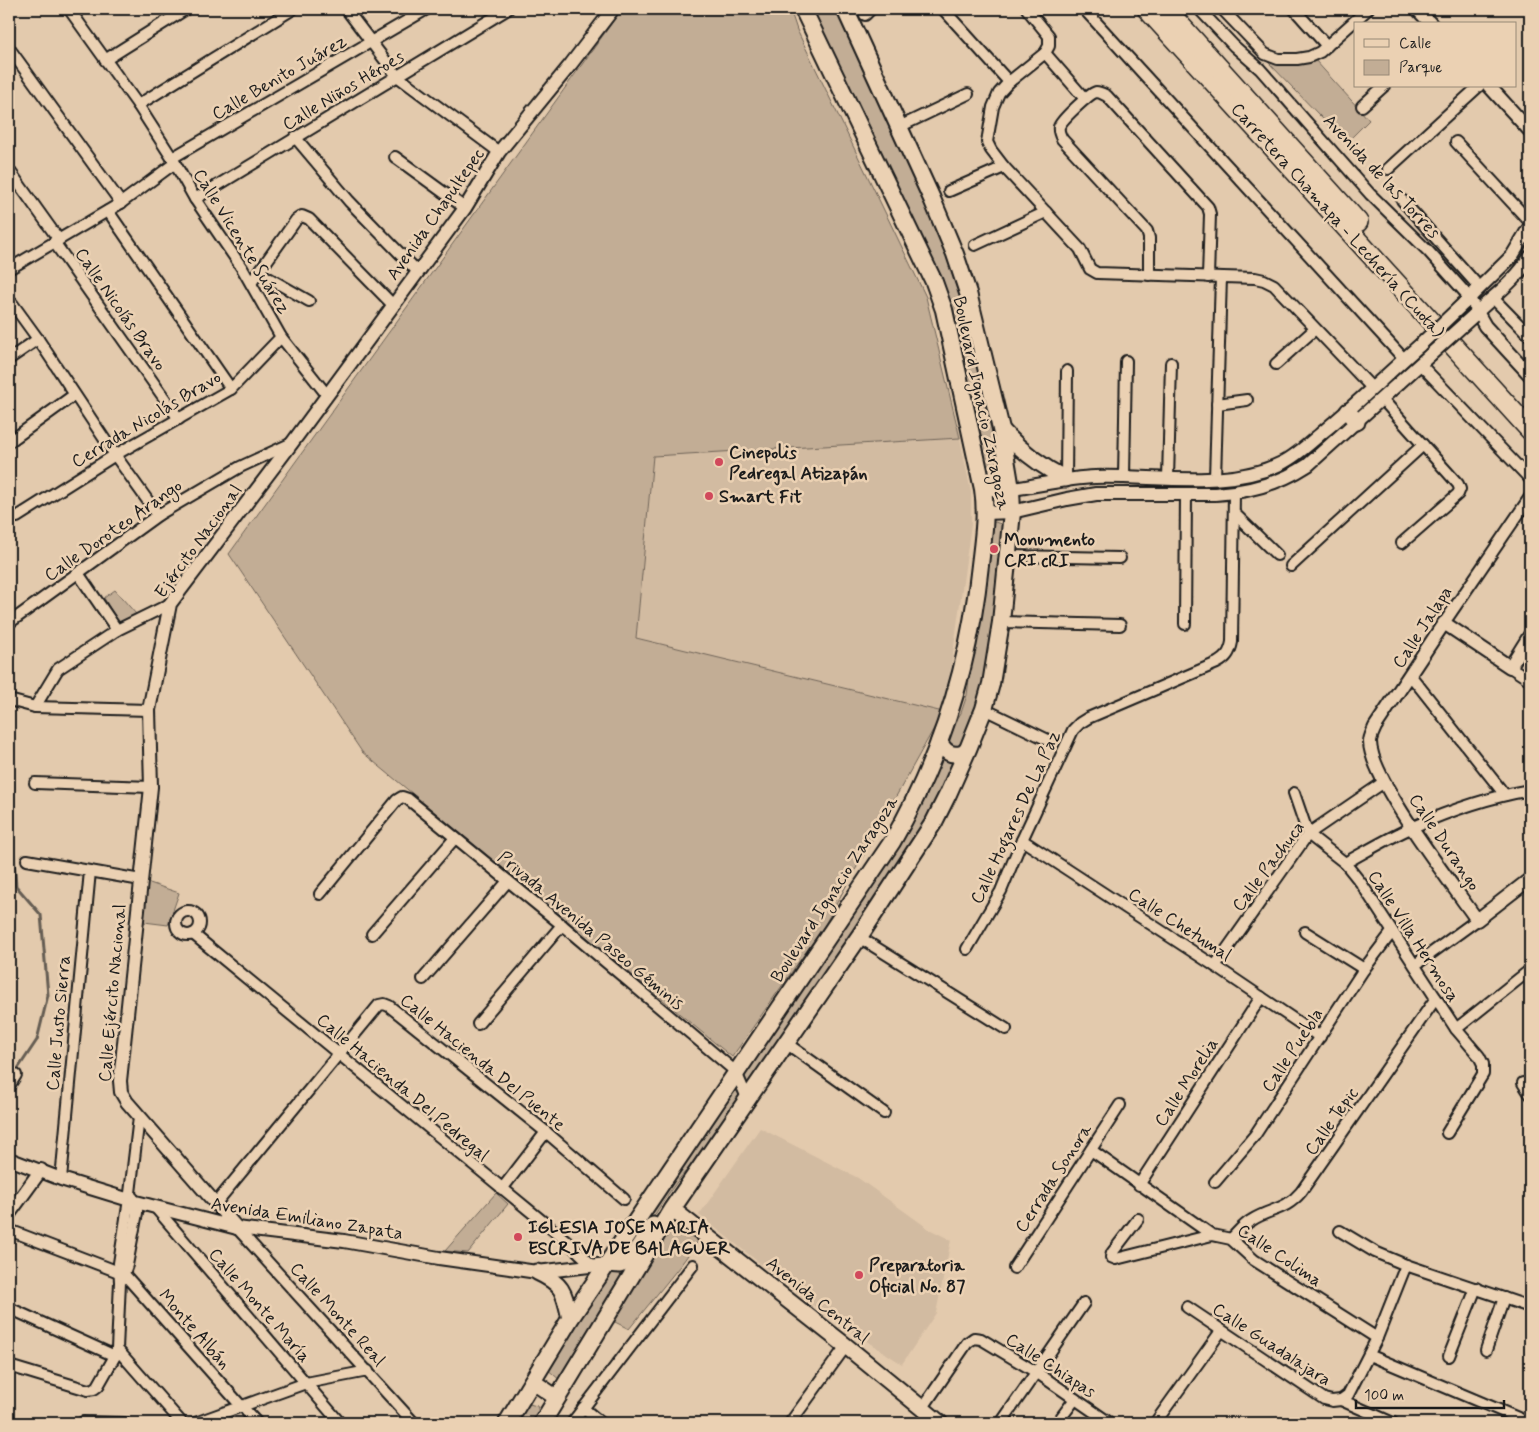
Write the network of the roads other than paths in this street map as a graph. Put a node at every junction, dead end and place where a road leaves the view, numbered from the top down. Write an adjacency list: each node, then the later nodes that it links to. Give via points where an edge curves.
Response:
1 (186, 9): 25 (street)
2 (293, 9): 33 (street)
3 (346, 9): 21 (street)
4 (427, 9): 21 (street, Calle Benito Juárez)
5 (508, 9): 26 (street, Calle Niños Héroes)
6 (612, 9): 39 (street, Avenida Chapultepec)
7 (803, 9): 103 (main road, Boulevard Ignacio Zaragoza, via 934,282 946,318)
8 (845, 9): 35 (main road, Boulevard Ignacio Zaragoza)
9 (944, 9): 27 (street)
10 (1027, 9): 24 (street, via 1049,36)
11 (1084, 9): 75 (street)
12 (1147, 9): 93 (highway, Carretera Chamapa - Lechería (Cuota))
13 (1166, 9): 89 (highway, Carretera Chamapa - Lechería (Cuota))
14 (1199, 9): 67 (street, Avenida de las Torres, via 1260,69 1370,194 1429,252)
15 (1222, 9): 22 (street, via 1265,54 1278,59 1309,57)
16 (1294, 9): 22 (street)
17 (1417, 9): 20 (street)
18 (72, 10): 25 (street, Calle Vicente Suárez)
19 (1363, 10): 22 (street)
20 (1429, 22)
21 (370, 42): 26 (street); 41 (street, Calle Benito Juárez)
22 (1327, 46)
23 (9, 48): 48 (street)
24 (1045, 53): 27 (street); 32 (street)
25 (105, 60): 33 (street, Calle Vicente Suárez)
26 (397, 76): 37 (street, Calle Niños Héroes); 39 (street)
27 (1009, 82): 42 (street, via 996,98 987,142)
28 (1382, 88): 34 (street)
29 (1477, 88): 43 (street)
30 (1491, 88): 36 (street)
31 (968, 94): 35 (street)
32 (1085, 99): 59 (street, via 1062,121 1059,133 1147,231); 60 (street, via 1095,92 1107,96 1208,207)
33 (138, 105): 41 (street, Calle Vicente Suárez)
34 (1362, 106)
35 (899, 127): 92 (main road, Boulevard Ignacio Zaragoza, via 955,254 968,293)
36 (1530, 132)
37 (295, 137): 46 (street, Calle Niños Héroes); 58 (street, via 349,201)
38 (1456, 142): 52 (street)
39 (499, 152): 49 (street, Avenida Chapultepec)
40 (395, 157): 49 (street)
41 (174, 160): 46 (street, Calle Vicente Suárez); 48 (street, Calle Benito Juárez)
42 (1004, 167): 45 (street); 51 (street)
43 (1388, 169)
44 (9, 170): 53 (street, Calle Nicolás Bravo)
45 (948, 191)
46 (195, 198): 62 (street, Calle Vicente Suárez)
47 (1402, 200): 63 (street)
48 (121, 203): 50 (street, Calle Benito Juárez)
49 (464, 208): 58 (street, Avenida Chapultepec)
50 (108, 211): 53 (street, Calle Benito Juárez); 83 (street)
51 (1046, 212): 54 (street); 59 (street, via 1080,249 1093,272)
52 (1530, 224): 63 (street, via 1512,256)
53 (56, 241): 56 (street, Calle Benito Juárez); 91 (street, Calle Nicolás Bravo)
54 (974, 245)
55 (1530, 257): 65 (street, via 1521,271)
56 (9, 269)
57 (258, 272): 62 (street); 66 (street); 68 (street, via 302,216)
58 (418, 272): 68 (street, Avenida Chapultepec)
59 (1150, 275): 60 (street)
60 (1208, 276): 61 (street)
61 (1221, 277): 70 (street, via 1255,278 1274,285); 88 (street)
62 (251, 283): 72 (street, Calle Vicente Suárez)
63 (1480, 288): 67 (street)
64 (9, 298): 73 (street)
65 (1493, 298): 69 (street); 71 (street)
66 (309, 301)
67 (1467, 301): 69 (street, Avenida de las Torres); 75 (street, bridge)
68 (393, 305): 84 (street, Avenida Chapultepec)
69 (1475, 314): 76 (street, bridge); 81 (street, Avenida de las Torres)
70 (1315, 329): 79 (street); 82 (street)
71 (1530, 336)
72 (282, 337): 83 (street, Cerrada Nicolás Bravo); 84 (street, Calle Vicente Suárez)
73 (38, 339): 74 (street); 85 (street)
74 (9, 359)
75 (1404, 359): 82 (street)
76 (1425, 360): 86 (street); 102 (street)
77 (1126, 361): 98 (street)
78 (1171, 362): 99 (street)
79 (1276, 364)
80 (1067, 371): 101 (street)
81 (1530, 374)
82 (1372, 388): 90 (street)
83 (231, 389): 91 (street, Cerrada Nicolás Bravo)
84 (327, 395): 95 (street, Avenida Chapultepec)
85 (74, 396): 94 (street); 97 (street)
86 (1382, 399): 90 (street); 96 (street)
87 (1247, 400): 88 (street)
88 (1217, 404): 100 (street)
89 (1530, 411)
90 (1353, 417): 100 (street, via 1284,462 1254,473); 105 (street, via 1308,465 1291,476)
91 (178, 420): 97 (street, Cerrada Nicolás Bravo)
92 (1000, 429): 101 (main road, via 1030,458); 104 (main road, Boulevard Ignacio Zaragoza)
93 (1530, 430)
94 (9, 442)
95 (292, 443): 111 (street, Calle Doroteo Arango, via 240,467); 119 (street, Ejército Nacional)
96 (1423, 445): 113 (street, via 1460,489); 117 (street)
97 (115, 455): 111 (street); 112 (street, Cerrada Nicolás Bravo)
98 (1124, 477): 99 (street); 101 (street)
99 (1168, 478): 100 (street)
100 (1215, 478)
101 (1066, 479): 104 (street)
102 (1530, 479)
103 (983, 489): 104 (street); 110 (main road, Boulevard Ignacio Zaragoza)
104 (1011, 489): 108 (main road, Boulevard Ignacio Zaragoza)
105 (1234, 493): 106 (street); 109 (street, Calle Hogares De La Paz)
106 (1186, 495): 108 (street, via 1096,494); 123 (street)
107 (1530, 497): 122 (street, Calle Jalapa)
108 (1012, 512): 110 (street); 115 (main road, Boulevard Ignacio Zaragoza)
109 (1234, 513): 114 (street); 146 (street, Calle Hogares De La Paz, via 1230,651 1217,664 1080,723 1068,738)
110 (986, 514): 135 (main road, Boulevard Ignacio Zaragoza, via 967,653)
111 (158, 515): 118 (street, Calle Doroteo Arango)
112 (17, 517)
113 (1402, 544)
114 (1277, 555)
115 (1008, 556): 116 (street); 120 (main road, Boulevard Ignacio Zaragoza)
116 (1120, 558)
117 (1291, 566)
118 (78, 573): 121 (street, Calle Doroteo Arango); 125 (street)
119 (170, 604): 125 (street); 133 (street, Ejército Nacional)
120 (1001, 622): 124 (street); 132 (main road, Boulevard Ignacio Zaragoza, via 992,684)
121 (9, 623)
122 (1444, 623): 127 (street); 128 (street, Calle Jalapa)
123 (1185, 624)
124 (1120, 625)
125 (117, 630): 131 (street, via 58,669)
126 (1530, 635): 127 (street)
127 (1510, 667): 129 (street)
128 (1411, 676): 137 (street, Calle Jalapa, via 1375,727 1370,740 1372,754); 142 (street)
129 (1530, 680)
130 (9, 700): 131 (street)
131 (35, 707): 133 (street)
132 (984, 709): 134 (street); 136 (main road, Boulevard Ignacio Zaragoza)
133 (150, 710): 139 (street, Ejército Nacional)
134 (1048, 740)
135 (939, 741): 136 (main road, via 952,754 964,753); 175 (main road, Boulevard Ignacio Zaragoza, via 923,783 892,842)
136 (968, 748): 160 (main road, Boulevard Ignacio Zaragoza, via 934,822)
137 (1384, 782): 143 (street, Calle Durango); 144 (street, Calle Pachuca)
138 (35, 783): 139 (street)
139 (151, 788): 151 (street, Ejército Nacional)
140 (1530, 790): 142 (street)
141 (1294, 793): 144 (street)
142 (1504, 795): 143 (street)
143 (1412, 827): 148 (street); 154 (street, Calle Durango)
144 (1308, 834): 148 (street, Calle Villa Hermosa); 163 (street, Calle Pachuca)
145 (455, 838): 152 (street, Privada Avenida Paseo Géminis); 153 (street, Privada Avenida Paseo Géminis, via 402,797); 159 (street)
146 (1022, 840): 161 (street, Calle Hogares De La Paz, via 1001,891); 163 (street, Calle Chetumal)
147 (27, 860): 149 (street)
148 (1345, 863): 157 (street, Calle Villa Hermosa)
149 (90, 871): 151 (street); 190 (street, Calle Justo Sierra)
150 (1530, 879): 154 (street)
151 (141, 880): 183 (street, Calle Ejército Nacional, via 120,1081 121,1092)
152 (508, 881): 155 (street, Privada Avenida Paseo Géminis); 166 (street)
153 (320, 894)
154 (1477, 920): 162 (street)
155 (562, 925): 169 (street); 175 (street, Privada Avenida Paseo Géminis)
156 (1304, 932): 164 (street)
157 (1392, 932): 162 (street, Calle Villa Hermosa); 164 (street, Calle Puebla)
158 (193, 934): 174 (street, Calle Hacienda Del Pedregal)
159 (372, 934)
160 (859, 937): 170 (street); 173 (main road, Boulevard Ignacio Zaragoza)
161 (967, 949)
162 (1415, 965): 168 (street, Calle Villa Hermosa)
163 (1215, 966): 167 (street, Calle Chetumal)
164 (1364, 969): 172 (street, Calle Puebla)
165 (1530, 970): 171 (street)
166 (423, 979)
167 (1261, 997): 172 (street, Calle Chetumal); 192 (street, Calle Morelia)
168 (1436, 998): 171 (street, Calle Villa Hermosa); 205 (street, Calle Tepic, via 1293,1202 1254,1219)
169 (478, 1024)
170 (1006, 1029)
171 (1456, 1029): 185 (street, Calle Villa Hermosa, via 1479,1056 1483,1074)
172 (1320, 1037): 191 (street, Calle Puebla, via 1255,1135)
173 (786, 1043): 180 (main road, Boulevard Ignacio Zaragoza); 182 (street)
174 (338, 1053): 184 (street, Calle Hacienda Del Puente, via 379,1005 384,1004); 193 (street, Calle Hacienda Del Pedregal); 196 (street, Calle Hacienda Del Puente)
175 (736, 1072): 180 (street, Privada Avenida Paseo Géminis); 206 (main road, Boulevard Ignacio Zaragoza)
176 (16, 1075): 178 (street)
177 (1523, 1083): 179 (street)
178 (9, 1086)
179 (1530, 1094)
180 (747, 1098): 188 (main road, Boulevard Ignacio Zaragoza)
181 (1120, 1105): 186 (street, Cerrada Sonora)
182 (884, 1113)
183 (139, 1116): 194 (street); 196 (street)
184 (546, 1132): 193 (street); 195 (street, Calle Hacienda Del Puente)
185 (1447, 1133)
186 (1090, 1150): 192 (street, Calle Colima); 209 (street, Cerrada Sonora)
187 (9, 1159): 189 (street, Avenida Emiliano Zapata)
188 (704, 1161): 198 (main road, Boulevard Ignacio Zaragoza); 206 (main road, via 689,1170 632,1259 624,1264)
189 (42, 1170): 190 (street, Avenida Emiliano Zapata); 199 (street)
190 (61, 1179): 194 (street, Avenida Emiliano Zapata)
191 (1215, 1182)
192 (1139, 1185): 204 (street, Calle Colima)
193 (502, 1189): 206 (street, Calle Hacienda Del Pedregal)
194 (132, 1198): 197 (street, Avenida Emiliano Zapata); 211 (street)
195 (624, 1199)
196 (216, 1203): 201 (street)
197 (155, 1207): 201 (street, Avenida Emiliano Zapata); 230 (street, Calle Monte María)
198 (672, 1209): 221 (main road, Avenida Central); 231 (main road, Boulevard Ignacio Zaragoza)
199 (9, 1214)
200 (1138, 1219): 204 (street, via 1111,1257)
201 (237, 1228): 210 (street, Avenida Emiliano Zapata, via 344,1241); 227 (street, Calle Monte Real)
202 (9, 1230): 211 (street)
203 (1340, 1231): 208 (street, via 1375,1252)
204 (1212, 1235): 205 (street, Calle Colima)
205 (1231, 1239): 220 (street, Calle Colima, via 1254,1260)
206 (600, 1264): 210 (street, Avenida Emiliano Zapata); 218 (main road, Boulevard Ignacio Zaragoza)
207 (693, 1265): 234 (street)
208 (1406, 1265): 212 (street); 220 (street, Calle Guadalajara)
209 (1014, 1268)
210 (536, 1272): 218 (main road, via 558,1284)
211 (121, 1276): 223 (street); 235 (street, Monte Albán)
212 (1476, 1288): 213 (street); 225 (street)
213 (1504, 1298): 216 (street); 222 (street)
214 (1084, 1303): 228 (street)
215 (1187, 1307): 219 (street, Calle Guadalajara)
216 (1530, 1307)
217 (9, 1308): 223 (street)
218 (570, 1319): 229 (main road, Boulevard Ignacio Zaragoza)
219 (1221, 1331): 233 (street, Calle Guadalajara, via 1324,1400); 253 (street)
220 (1377, 1338): 224 (street, Calle Guadalajara)
221 (846, 1346): 236 (main road, Avenida Central); 248 (street)
222 (1486, 1350)
223 (116, 1352): 226 (street, via 98,1386 88,1390); 239 (street)
224 (1369, 1355): 233 (street, Calle Guadalajara, via 1348,1395); 255 (street)
225 (1450, 1356)
226 (9, 1366)
227 (368, 1371): 230 (street); 243 (street, Calle Monte Real)
228 (1036, 1372): 232 (street, Calle Chiapas); 236 (street, Calle Chiapas, via 974,1338 967,1342); 250 (street)
229 (532, 1382): 231 (main road); 244 (main road, Boulevard Ignacio Zaragoza)
230 (306, 1383): 235 (street); 242 (street, Calle Monte María)
231 (557, 1398): 245 (main road, Boulevard Ignacio Zaragoza)
232 (1075, 1399): 251 (street); 252 (street, Calle Chiapas)
233 (1341, 1400): 254 (street)
234 (582, 1408): 246 (street); 247 (street)
235 (245, 1409): 240 (street); 241 (street, Monte Albán)
236 (922, 1409): 249 (main road, Avenida Central)
237 (82, 1422): 238 (street)
238 (125, 1423)
239 (182, 1423)
240 (195, 1423)
241 (257, 1423)
242 (340, 1423)
243 (414, 1423)
244 (507, 1423)
245 (542, 1423)
246 (572, 1423)
247 (601, 1423)
248 (790, 1423)
249 (940, 1423)
250 (1001, 1423)
251 (1057, 1423)
252 (1110, 1423)
253 (1155, 1423)
254 (1393, 1423)
255 (1530, 1423)

